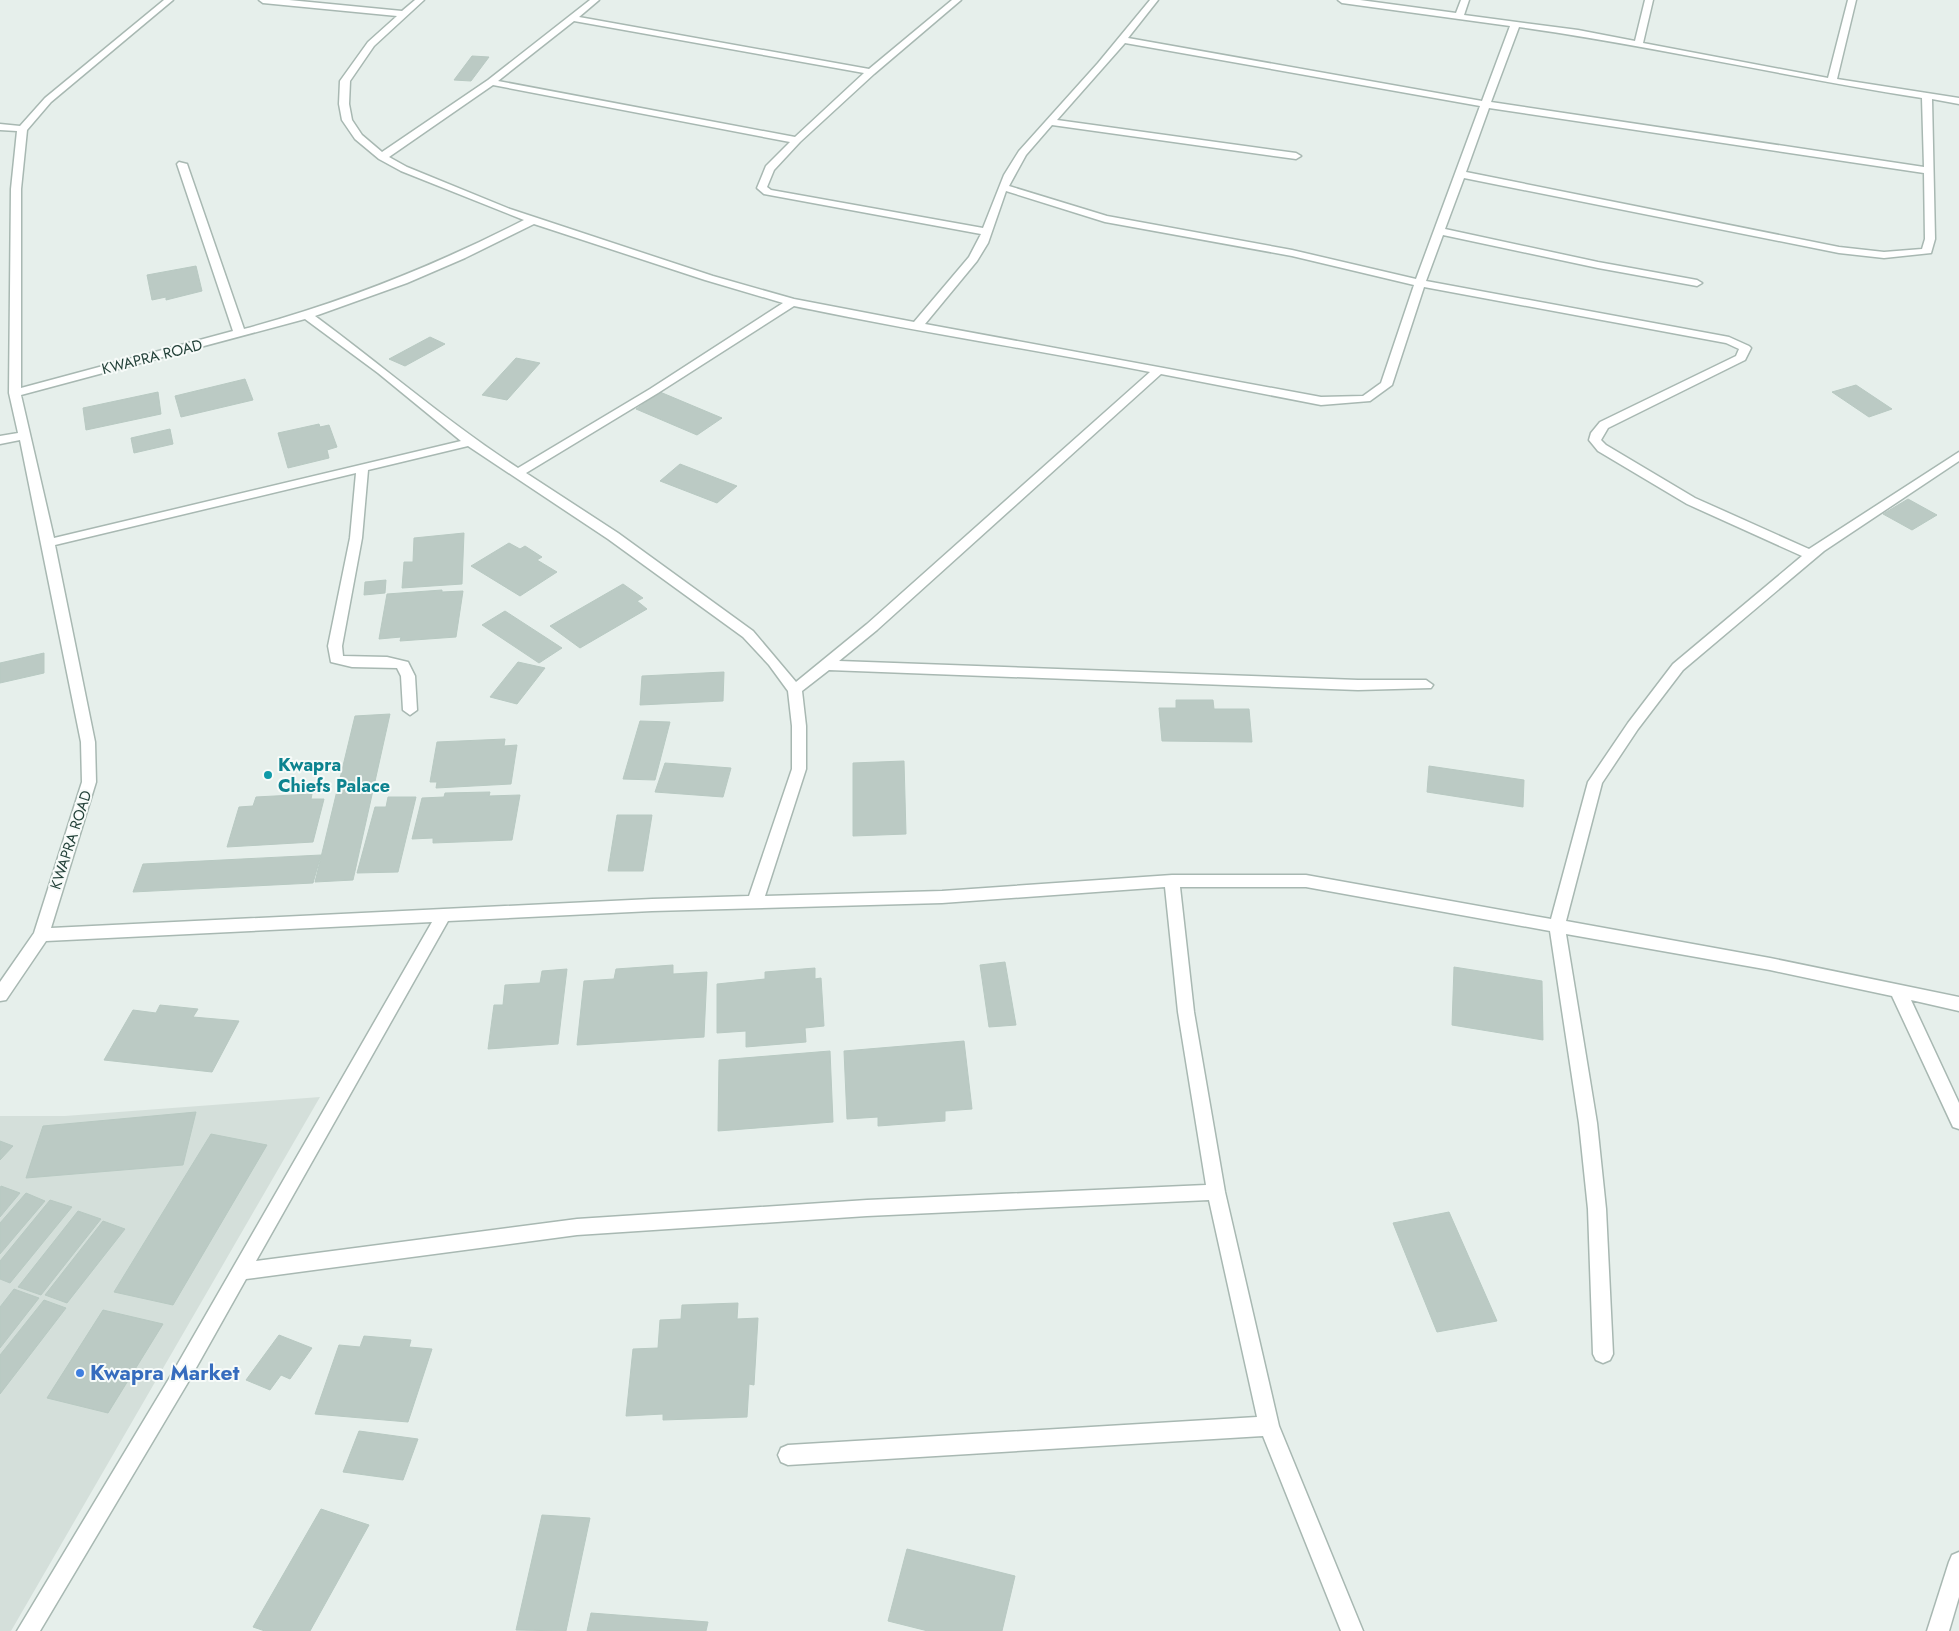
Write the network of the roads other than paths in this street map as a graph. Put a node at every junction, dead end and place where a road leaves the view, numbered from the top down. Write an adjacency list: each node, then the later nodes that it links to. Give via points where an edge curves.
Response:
1 (169, 0): 25 (street, via 48,100)
2 (263, 0): 11 (street)
3 (420, 0): 11 (street)
4 (594, 0): 13 (street)
5 (957, 0): 17 (street)
6 (1154, 0): 15 (street)
7 (1342, 0): 12 (street)
8 (1465, 0): 12 (street)
9 (1648, 0): 16 (street)
10 (1852, 0): 18 (street)
11 (404, 14): 28 (street, via 371,44 345,81 347,120 366,145)
12 (1459, 16): 14 (street)
13 (572, 18): 17 (street); 19 (street)
14 (1514, 25): 16 (street); 22 (street)
15 (1124, 40): 22 (street); 23 (street)
16 (1639, 43): 18 (street)
17 (871, 72): 26 (street)
18 (1832, 81): 20 (street)
19 (491, 82): 26 (street); 28 (street)
20 (1927, 96): 21 (street); 30 (street)
21 (1959, 101)
22 (1484, 104): 30 (street); 31 (street)
23 (1050, 122): 27 (street); 32 (street, via 1028,144)
24 (0, 127): 25 (street)
25 (22, 128): 43 (street, via 16,190)
26 (796, 140): 35 (street, via 762,182 762,188 768,192)
27 (1296, 156)
28 (382, 157): 33 (street, via 451,190)
29 (182, 164): 41 (street)
30 (1929, 171): 31 (street, via 1930,240 1927,251 1914,254 1853,252)
31 (1459, 174): 34 (street)
32 (1003, 187): 35 (street); 36 (street, via 1105,219 1292,253)
33 (533, 220): 38 (street); 39 (street, KWAPRA ROAD, via 403,281)
34 (1439, 231): 36 (street); 37 (street)
35 (988, 232): 40 (street, via 973,259)
36 (1420, 283): 42 (street, via 1386,384 1366,399 1321,401); 51 (street, via 1740,344 1745,348 1740,358 1604,425 1595,440 1602,448 1691,501)
37 (1697, 283)
38 (792, 302): 40 (street); 49 (street)
39 (307, 315): 41 (street, KWAPRA ROAD); 46 (street)
40 (918, 326): 42 (street)
41 (240, 334): 43 (street, KWAPRA ROAD)
42 (1158, 370): 52 (street)
43 (14, 392): 44 (street, KWAPRA ROAD)
44 (24, 436): 45 (street); 50 (street, KWAPRA ROAD)
45 (0, 440)
46 (470, 442): 48 (street); 49 (street)
47 (1959, 456): 51 (street)
48 (362, 469): 50 (street); 55 (street, via 356,538 335,646 336,659 403,665 408,676)
49 (518, 473): 54 (street, via 613,536 748,634)
50 (48, 544): 60 (street, KWAPRA ROAD, via 88,742 89,782)
51 (1811, 555): 59 (street, via 1678,667 1632,726 1595,782)
52 (826, 665): 53 (street); 54 (street)
53 (1426, 685)
54 (794, 690): 57 (street, via 799,726 799,769)
55 (410, 710)
56 (1172, 881): 57 (street, via 942,897); 59 (street, via 1306,881); 65 (street, via 1186,1012)
57 (755, 902): 58 (street)
58 (443, 916): 60 (street); 66 (street)
59 (1556, 925): 61 (street); 67 (street, via 1588,1123 1597,1209)
60 (41, 935): 62 (street, KWAPRA ROAD)
61 (1898, 991): 63 (street); 64 (street)
62 (0, 995)
63 (1959, 1004)
64 (1959, 1122)
65 (1216, 1192): 66 (street, via 867,1208 577,1227); 68 (street)
66 (240, 1271): 71 (street, via 180,1378)
67 (1603, 1354)
68 (1269, 1426): 69 (street); 72 (street)
69 (788, 1455)
70 (1959, 1562): 73 (street)
71 (28, 1631)
72 (1352, 1631)
73 (1938, 1631)

